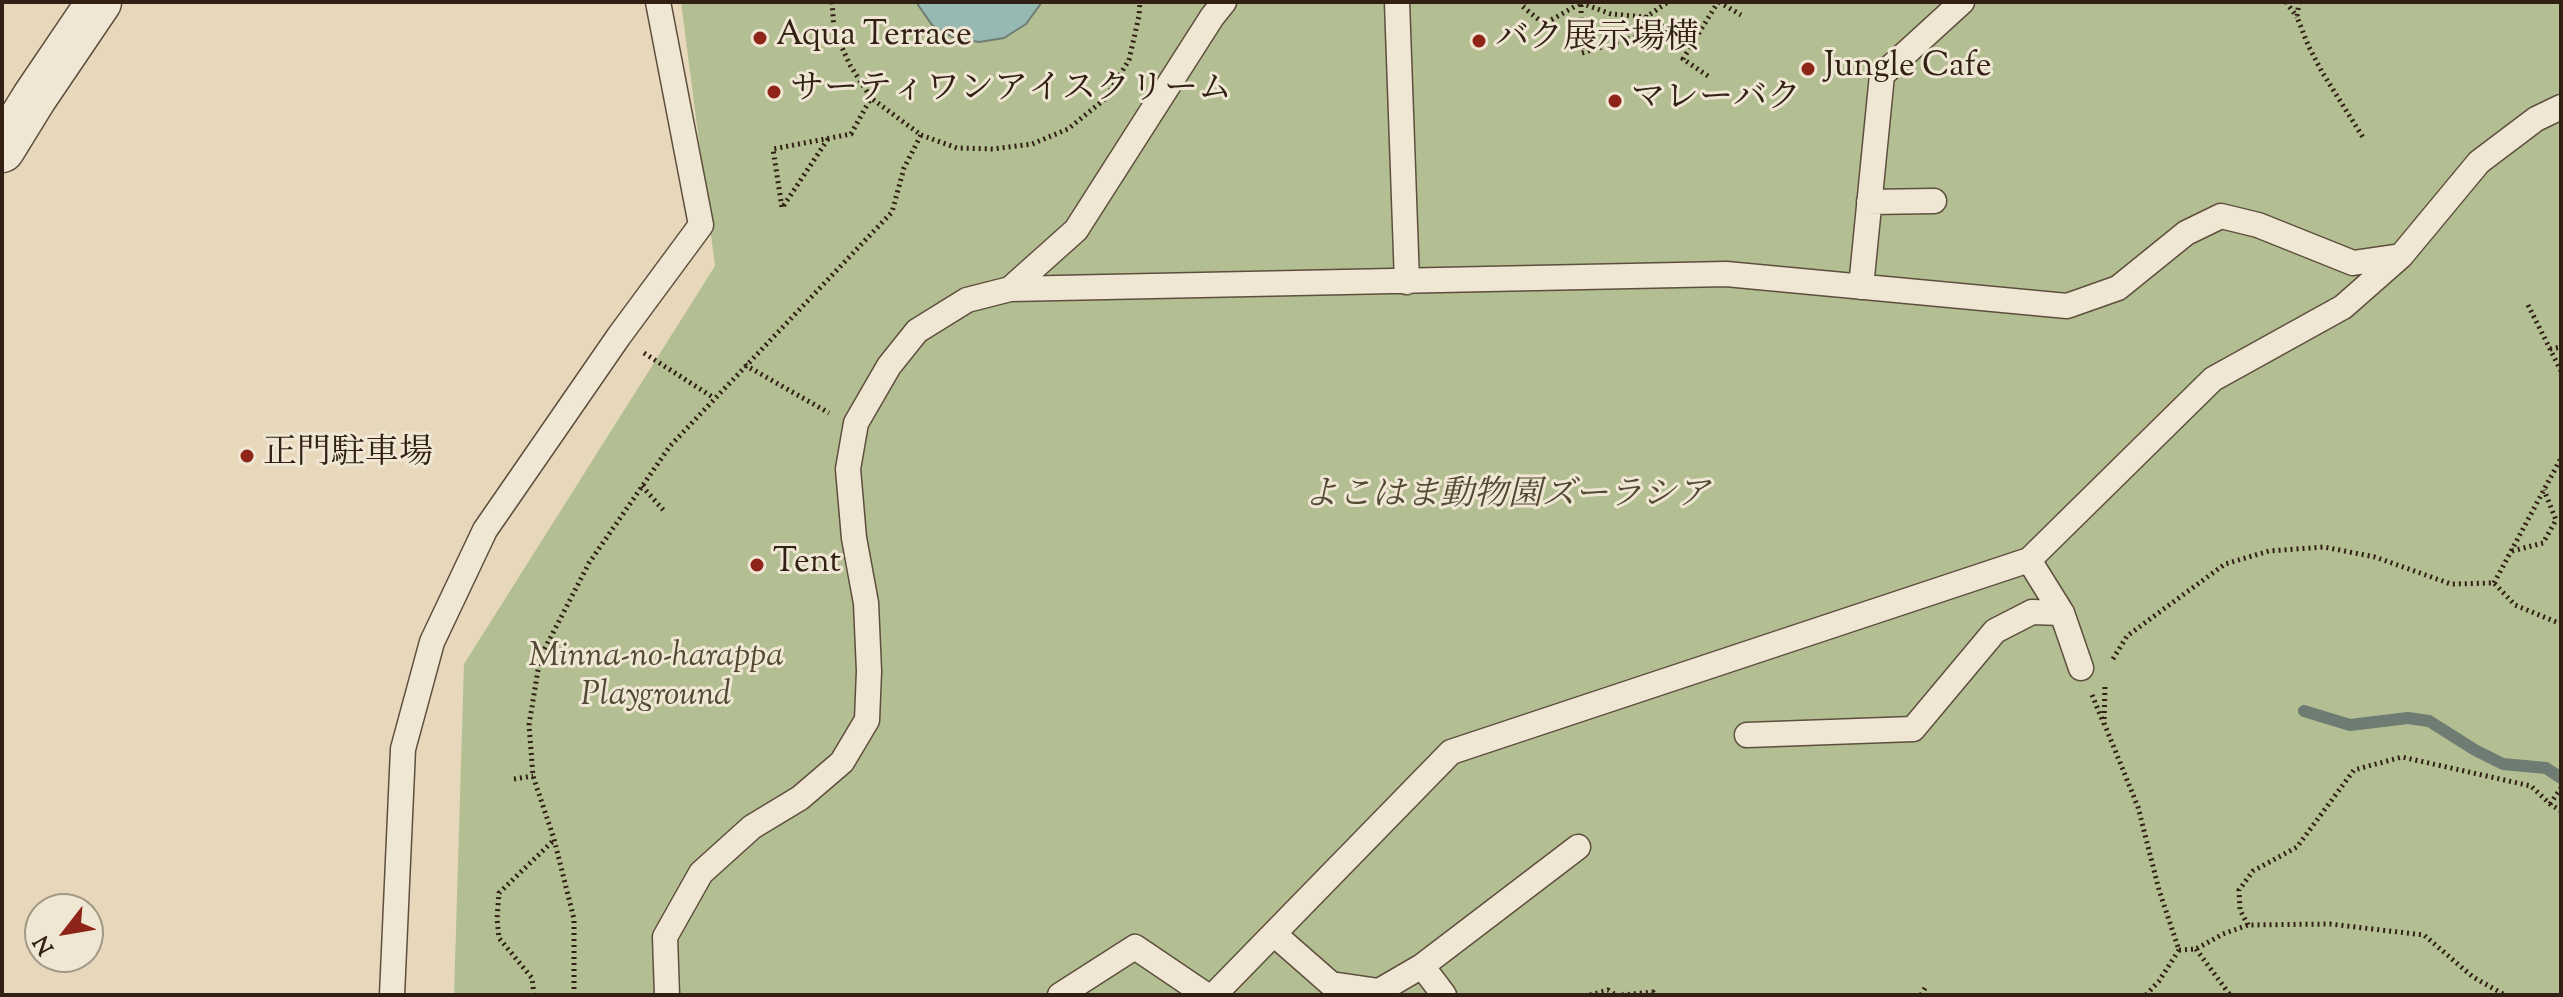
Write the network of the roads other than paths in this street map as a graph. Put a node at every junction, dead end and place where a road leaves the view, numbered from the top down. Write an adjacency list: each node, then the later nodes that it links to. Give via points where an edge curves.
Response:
1 (99, 2): 7 (street)
2 (658, 2): 21 (lane, via 701,225 485,530 432,642 403,749)
3 (1397, 2): 11 (lane)
4 (1962, 2): 9 (lane, via 1882,75)
5 (1214, 7): 13 (lane, via 1076,230)
6 (2561, 107): 10 (lane, via 2479,162)
7 (2, 150)
8 (1934, 201): 9 (lane)
9 (1869, 202): 12 (lane)
10 (2401, 256): 12 (lane, via 2353,263 2221,216 2186,233 2118,288 2067,306); 14 (lane, via 2343,307 2213,379)
11 (1407, 282): 12 (lane, via 1726,274); 13 (lane)
12 (1861, 287)
13 (1010, 289): 22 (lane, via 967,300 917,331 856,423 848,469 866,603 867,720 842,762 800,798 752,827 701,873 665,937)
14 (2029, 560): 15 (lane); 19 (lane, via 1451,752)
15 (2062, 613): 16 (lane); 17 (lane, via 2032,612 1995,631 1913,729)
16 (2081, 668)
17 (1747, 735)
18 (1578, 847): 20 (lane)
19 (1274, 934): 20 (lane, via 1331,984 1379,991); 25 (lane)
20 (1422, 966): 26 (lane)
21 (392, 995)
22 (667, 995)
23 (1060, 995): 24 (lane, via 1135,947)
24 (1206, 995)
25 (1214, 995)
26 (1444, 995)

